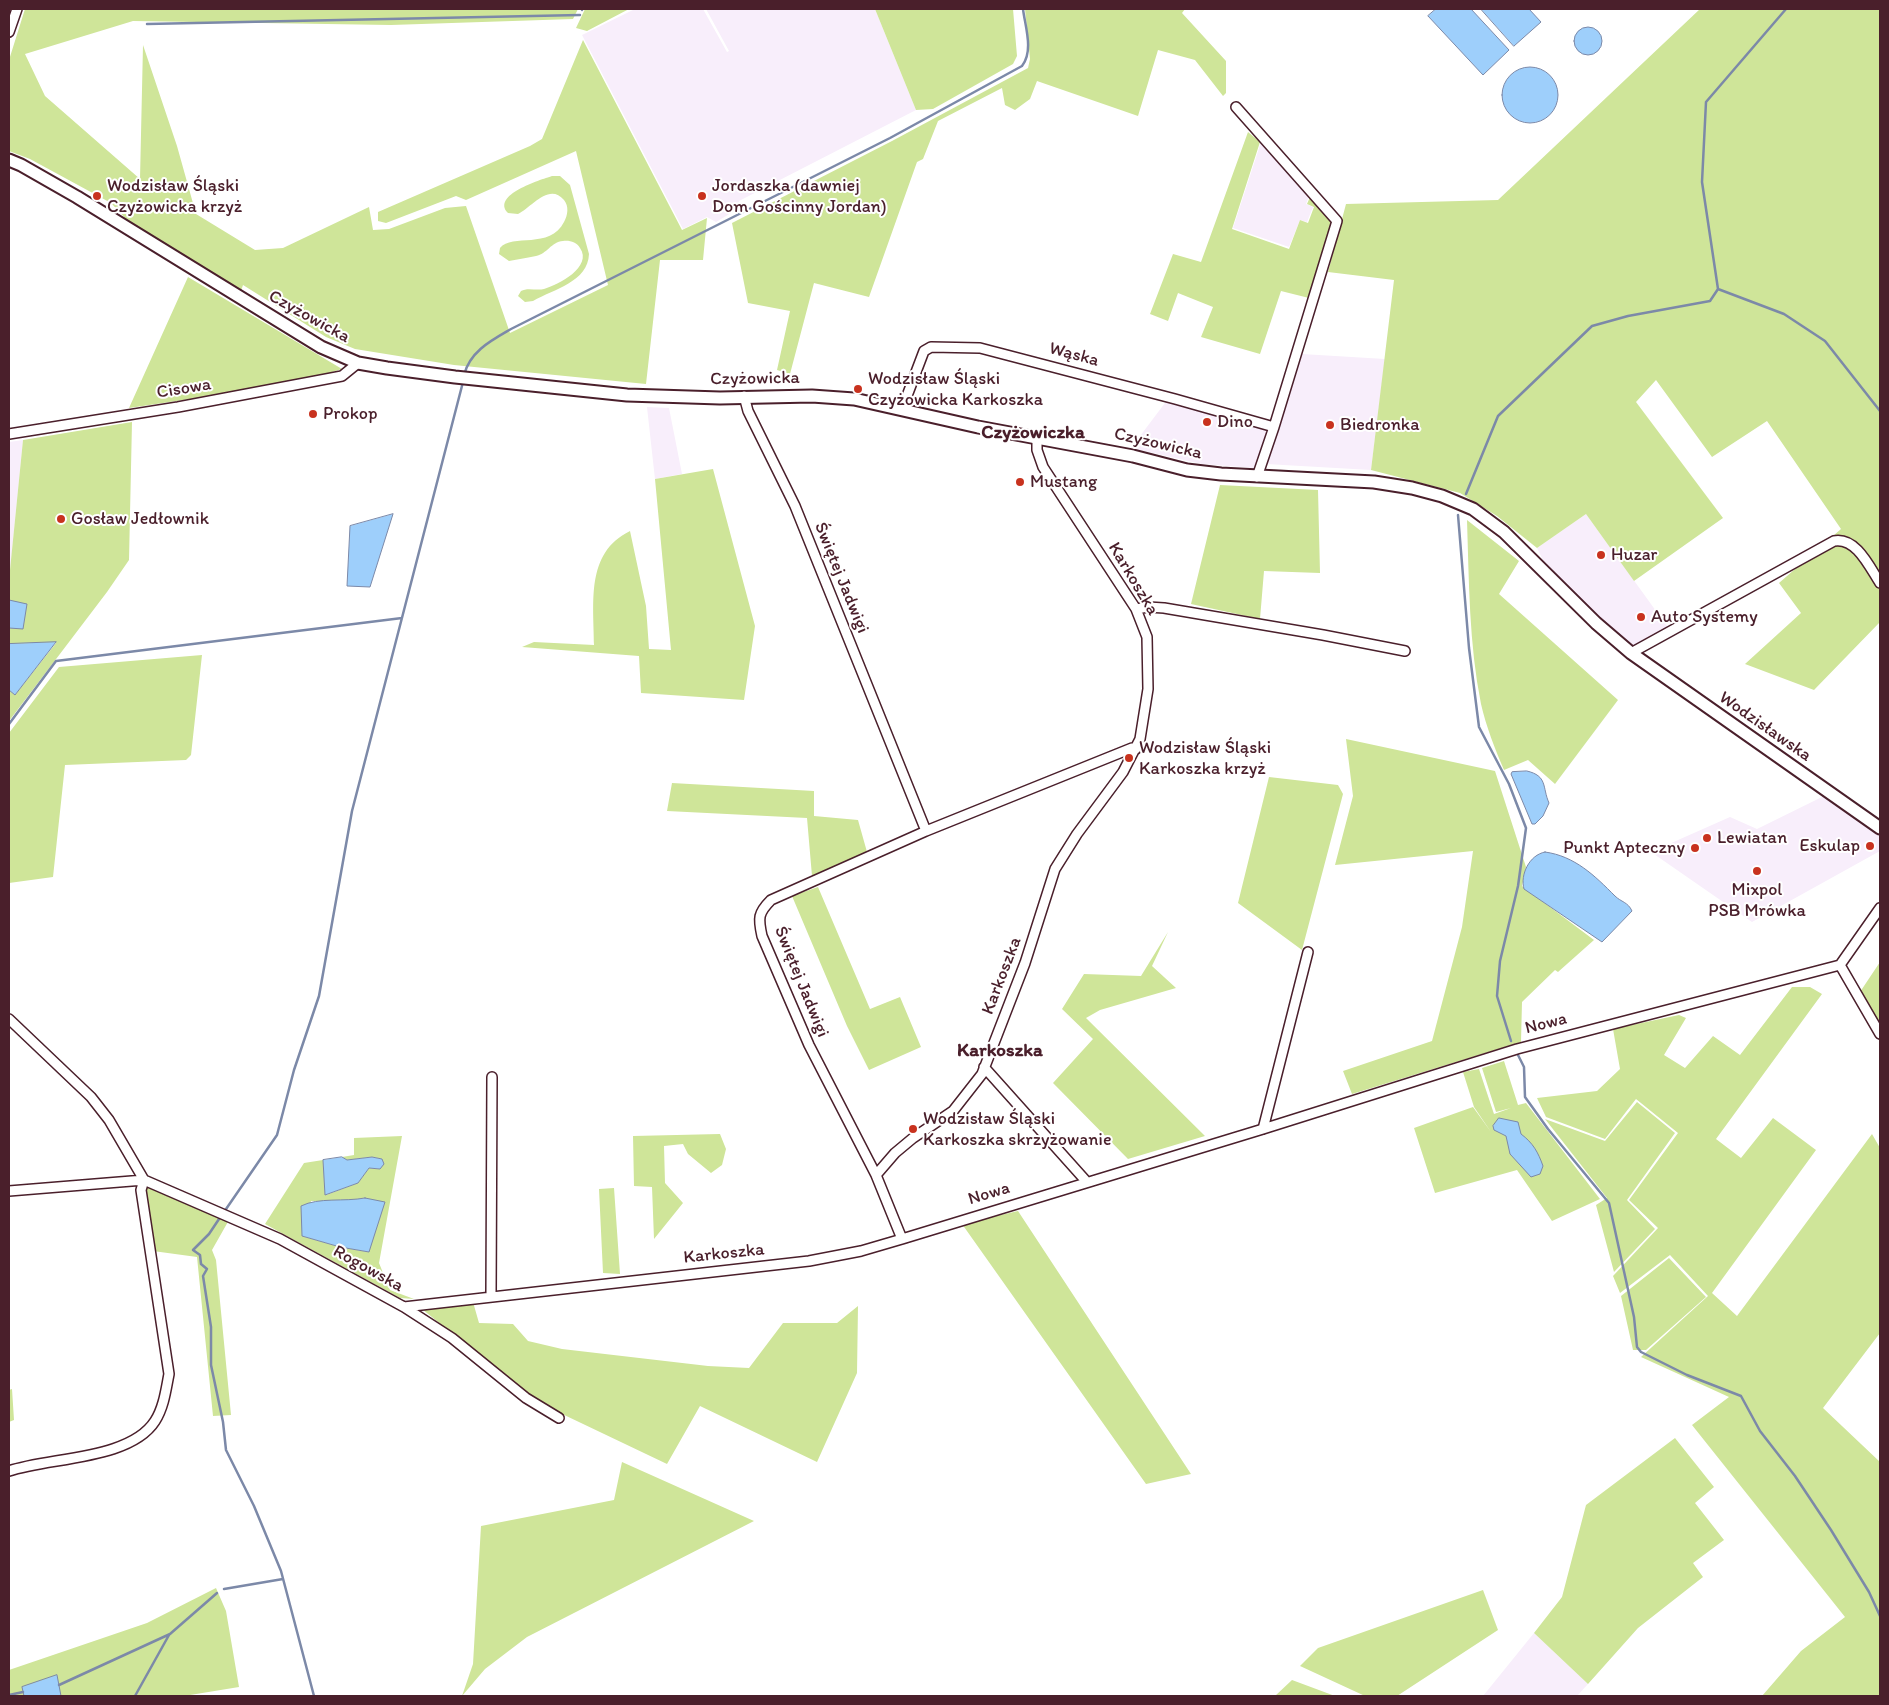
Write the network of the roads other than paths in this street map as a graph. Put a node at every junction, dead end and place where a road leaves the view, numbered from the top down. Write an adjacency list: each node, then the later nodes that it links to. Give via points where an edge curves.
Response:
1 (17, 9): 2 (street)
2 (9, 32)
3 (1236, 107): 8 (street, via 1337,221)
4 (9, 160): 5 (street, Czyżowicka, via 77,197 321,347)
5 (358, 363): 6 (street, Czyżowicka, via 627,395); 9 (street, Cisowa, via 342,376)
6 (744, 396): 7 (street, Czyżowicka, via 854,399); 19 (street, Świętej Jadwigi, via 748,411 795,506)
7 (902, 409): 8 (street, Wąska, via 924,351 931,347 980,348); 10 (street, Czyżowicka)
8 (1274, 427): 11 (street)
9 (9, 434)
10 (1037, 437): 11 (street, Czyżowicka, via 1187,470); 14 (street, Karkoszka, via 1037,450 1043,466)
11 (1257, 476): 12 (street, Czyżowicka, via 1374,482 1442,496 1473,509)
12 (1530, 556): 16 (street, Wodzisławska, via 1596,623)
13 (1880, 582): 16 (street, via 1851,543 1834,541)
14 (1136, 609): 15 (street, via 1164,608); 17 (street, Karkoszka, via 1147,637 1149,664 1145,713)
15 (1405, 651)
16 (1631, 653): 18 (street, Wodzisławska)
17 (1136, 749): 19 (street, Świętej Jadwigi); 25 (street, Karkoszka, via 1054,869 1025,963)
18 (1880, 828)
19 (926, 831): 28 (street, Świętej Jadwigi, via 771,900 762,909 759,921 762,936 809,1045)
20 (1880, 908): 22 (street)
21 (1308, 952): 27 (street)
22 (1840, 965): 24 (street); 27 (street, Nowa, via 1517,1049)
23 (9, 1019): 29 (street, via 91,1097 109,1120)
24 (1880, 1034)
25 (984, 1067): 28 (street, Karkoszka, via 953,1111 913,1138); 30 (street)
26 (492, 1077): 33 (street)
27 (1263, 1129): 30 (street, Nowa)
28 (876, 1175): 32 (street)
29 (144, 1180): 31 (street, Rogowska); 34 (street, Rogowska, via 280,1239); 36 (street, via 141,1190 169,1374 163,1403 155,1421 142,1436 122,1445)
30 (1086, 1181): 32 (street, Nowa)
31 (9, 1191)
32 (902, 1239): 33 (street, Karkoszka, via 809,1261)
33 (491, 1296): 34 (street, Karkoszka)
34 (404, 1307): 35 (street, Rogowska, via 452,1338 526,1398)
35 (559, 1418)
36 (9, 1471)

